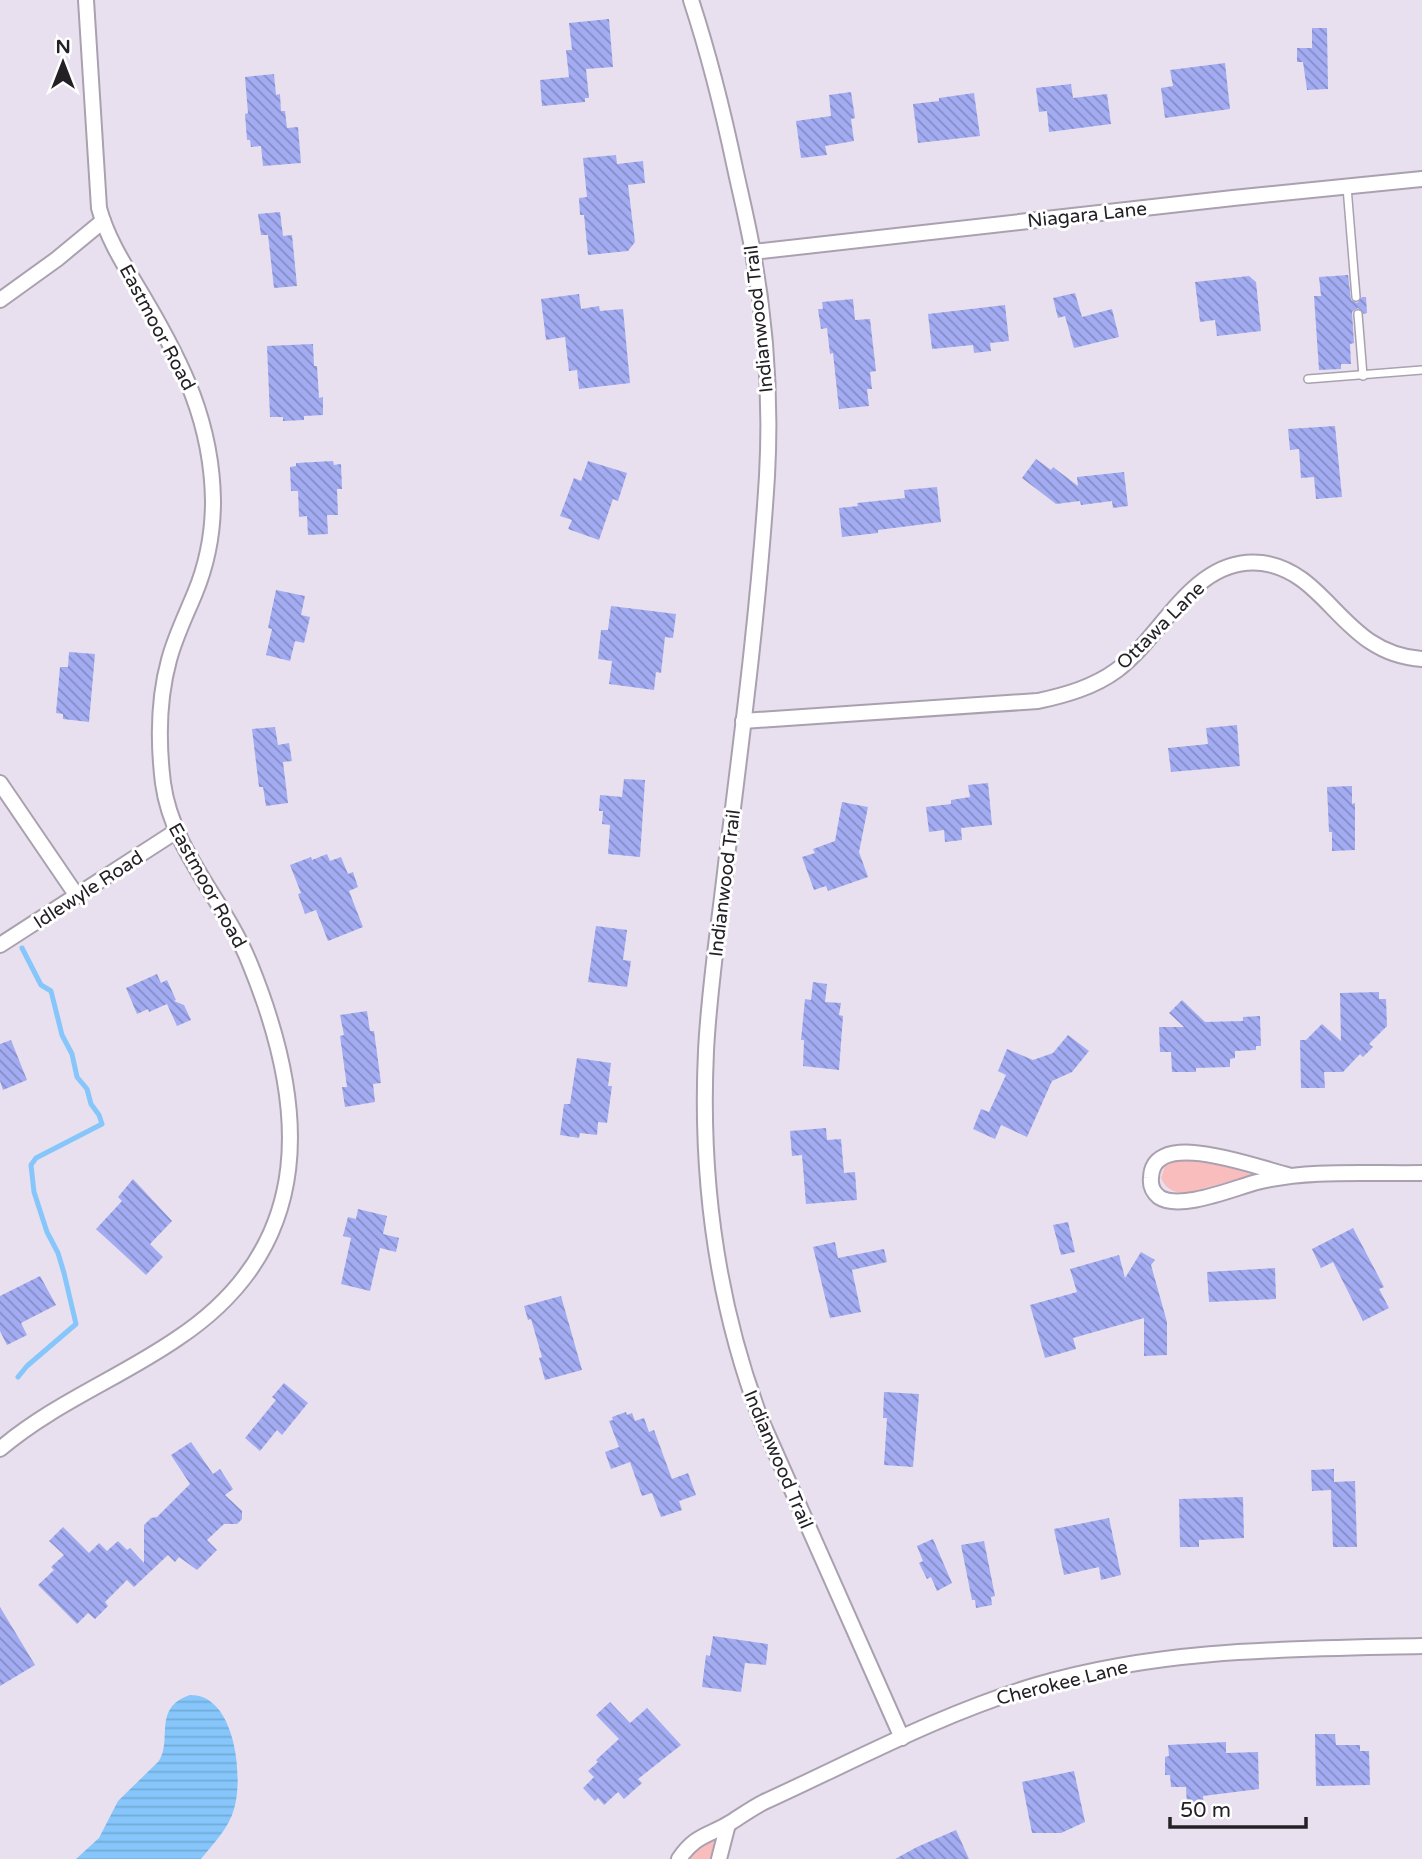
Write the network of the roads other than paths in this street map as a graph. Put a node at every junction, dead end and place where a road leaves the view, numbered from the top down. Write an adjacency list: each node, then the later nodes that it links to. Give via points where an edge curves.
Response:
1 (86, 0): 5 (street, Eastmoor Road, via 97,189)
2 (691, 0): 6 (street, Indianwood Trail)
3 (1422, 179): 4 (street, Niagara Lane)
4 (1347, 186): 6 (street, Niagara Lane); 7 (lane)
5 (103, 220): 8 (street); 16 (street, Eastmoor Road, via 183,369 203,421 209,456 213,501 206,560 169,661 161,709 163,784)
6 (753, 252): 14 (street, Indianwood Trail, via 767,377 767,466)
7 (1356, 297)
8 (0, 300)
9 (1358, 314): 11 (lane)
10 (1422, 370): 11 (lane)
11 (1363, 376): 12 (lane)
12 (1308, 379)
13 (1422, 659): 14 (street, Ottawa Lane, via 1395,655 1374,645 1288,570 1241,564 1196,586 1116,670 1056,697)
14 (743, 721): 23 (street, Indianwood Trail, via 706,1049 705,1138 714,1247 743,1374)
15 (0, 783): 17 (street)
16 (176, 832): 17 (street, Idlewyle Road); 21 (street, Eastmoor Road, via 239,939 278,1049 291,1138 280,1214 244,1278 200,1322 50,1412)
17 (76, 896): 18 (street, Idlewyle Road)
18 (0, 945)
19 (1422, 1173): 20 (street)
20 (1288, 1175): 20 (street, via 1203,1154 1174,1153 1152,1168 1151,1184 1161,1198 1182,1202)
21 (0, 1449)
22 (1422, 1646): 23 (street, Cherokee Lane, via 1250,1651 1118,1666 1013,1693)
23 (902, 1738): 24 (street, Cherokee Lane, via 764,1802)
24 (728, 1824): 25 (street, Cherokee Lane, via 705,1833); 26 (street)
25 (679, 1859)
26 (719, 1859)

